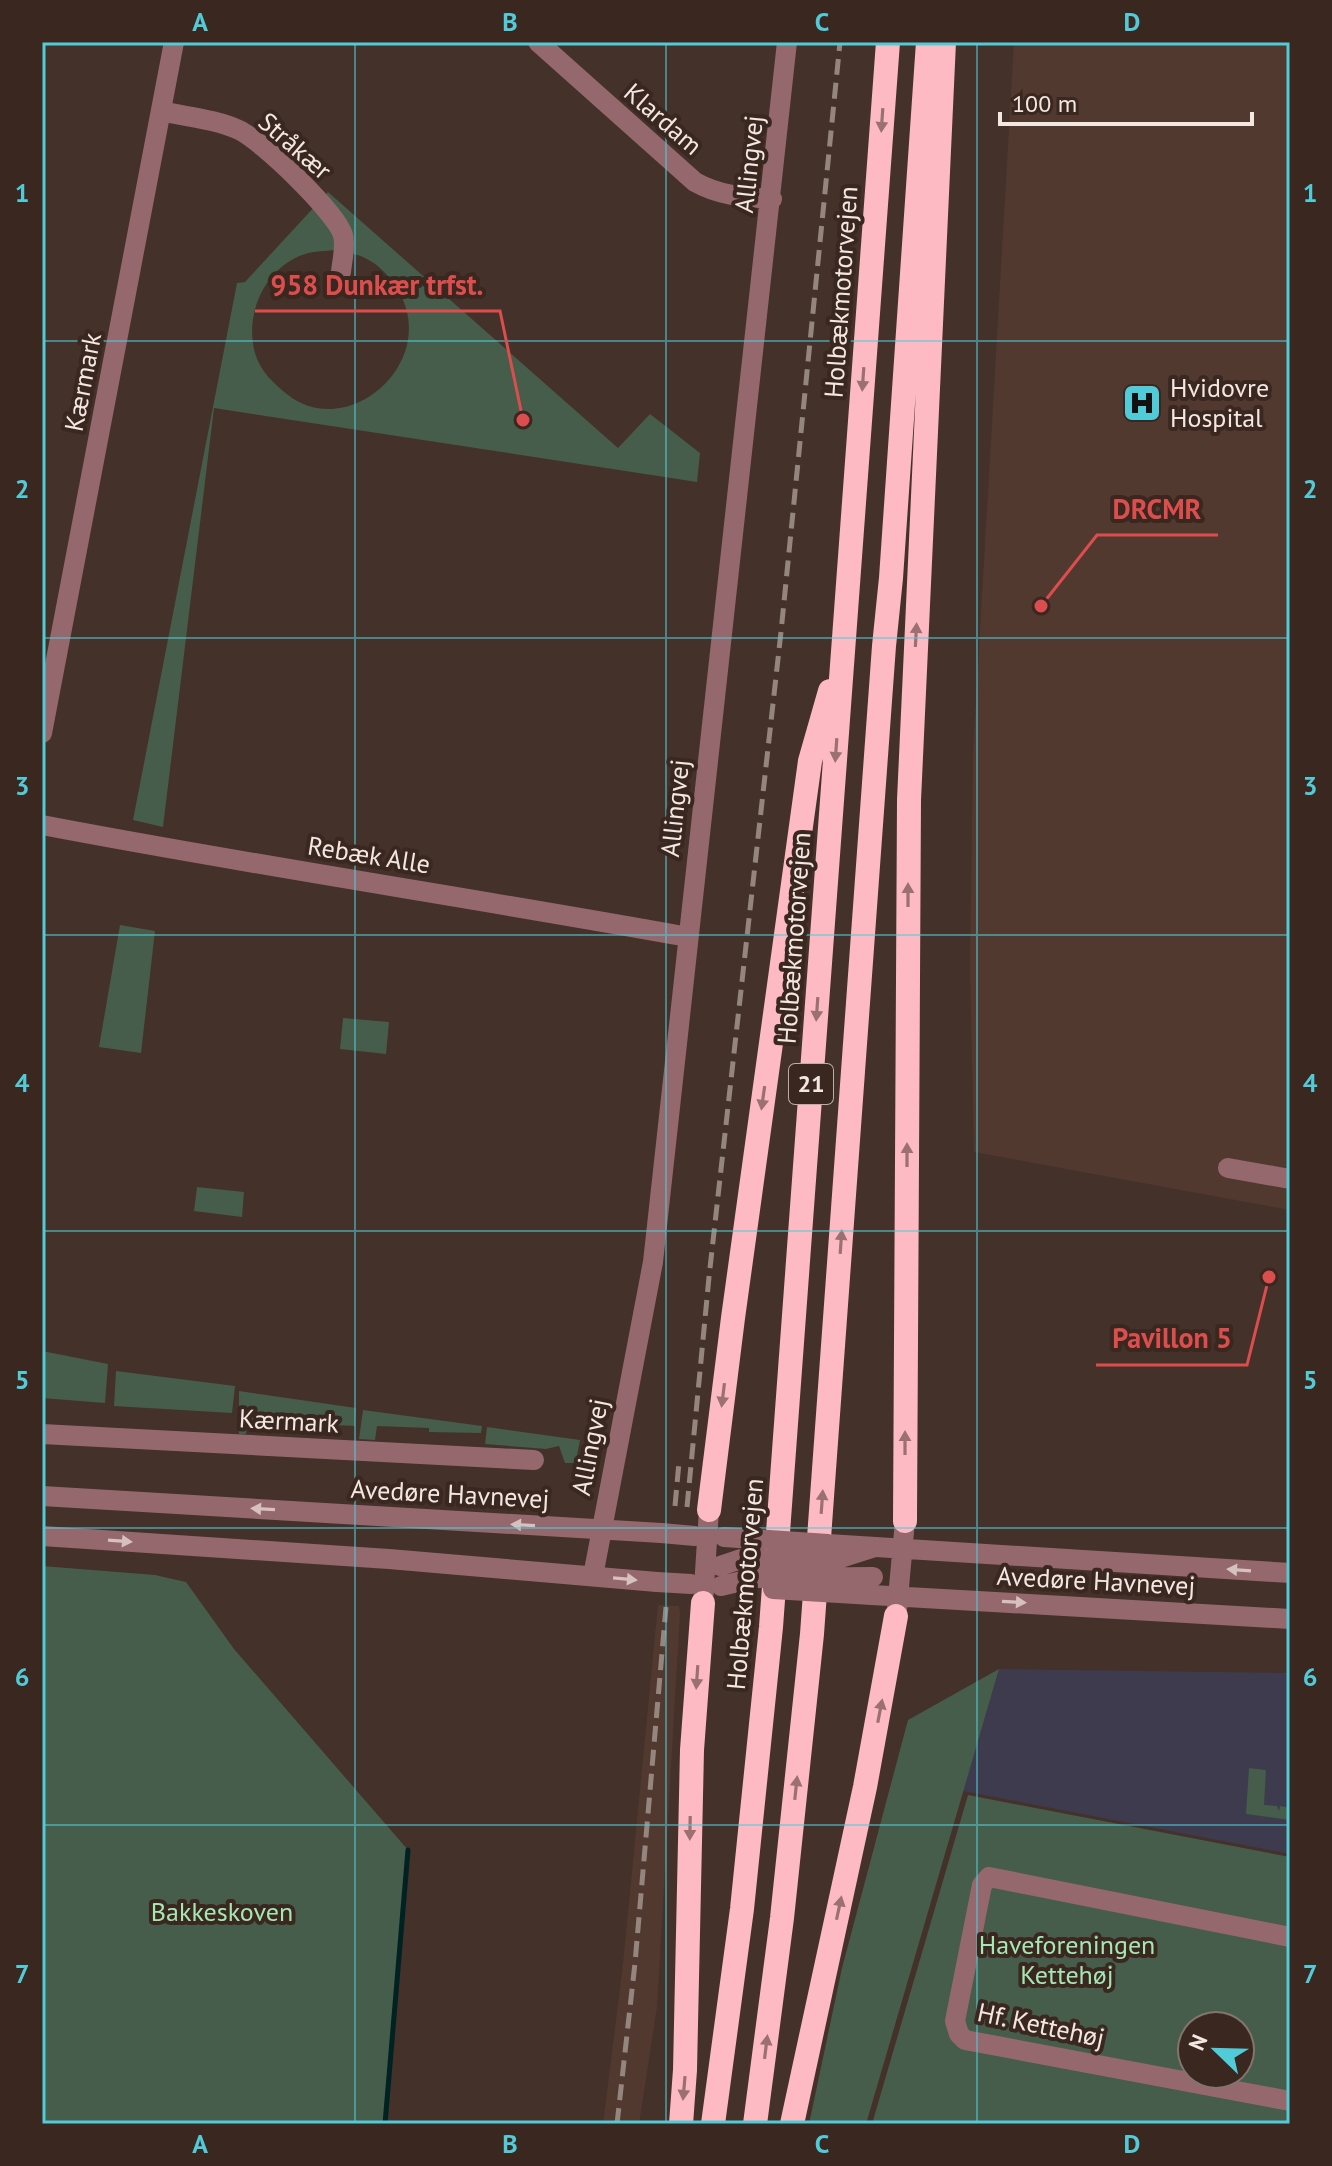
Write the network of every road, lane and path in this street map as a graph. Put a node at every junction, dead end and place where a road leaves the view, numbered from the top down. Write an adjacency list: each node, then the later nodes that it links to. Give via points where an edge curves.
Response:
1 (174, 42): 7 (street, Kærmark)
2 (538, 42): 8 (street, Klardam, via 695,182 733,196)
3 (787, 42): 8 (street, Allingvej)
4 (888, 42): 10 (highway, Holbækmotorvejen / 21, one-way to 10)
5 (928, 42): 36 (highway, 21, one-way to 5, via 812,1634)
6 (944, 42): 20 (highway, one-way to 6, via 909,800)
7 (161, 111): 9 (street, Stråkær, via 226,124 264,149 336,220 344,238); 11 (street, Kærmark)
8 (772, 199): 13 (street, Allingvej)
9 (341, 272)
10 (844, 643): 19 (highway, one-way to 19, via 810,761); 35 (highway, Holbækmotorvejen / 21, one-way to 35, via 771,1627)
11 (42, 733)
12 (42, 825): 13 (street, Rebæk Alle)
13 (688, 937): 21 (street, Allingvej, via 653,1262)
14 (1228, 1168): 15 (street)
15 (1290, 1179)
16 (42, 1434): 17 (street, Kærmark)
17 (534, 1460)
18 (42, 1496): 21 (street, Avedøre Havnevej, one-way to 18)
19 (709, 1510): 23 (street)
20 (905, 1521): 25 (street)
21 (600, 1530): 23 (street, Avedøre Havnevej, bridge); 27 (street, Allingvej)
22 (42, 1536): 27 (street, Avedøre Havnevej, one-way to 27)
23 (709, 1536): 24 (street, Avedøre Havnevej, bridge); 28 (street)
24 (875, 1547): 25 (street, Avedøre Havnevej); 28 (street, bridge, via 828,1562 741,1559)
25 (903, 1549): 26 (street, Avedøre Havnevej, one-way to 25); 29 (street); 30 (street)
26 (1290, 1573)
27 (593, 1576): 28 (street, Avedøre Havnevej, one-way to 28, bridge)
28 (708, 1585): 29 (street, Avedøre Havnevej, bridge); 34 (highway, one-way to 34, via 692,1750)
29 (873, 1586): 30 (street, Avedøre Havnevej)
30 (898, 1606): 31 (street, Avedøre Havnevej, one-way to 31); 37 (highway, one-way to 30)
31 (1290, 1619)
32 (1290, 1937): 33 (street, Hf. Kettehøj, via 989,1877 982,1885 955,2021 965,2040)
33 (1290, 2101)
34 (681, 2124)
35 (713, 2124)
36 (755, 2124)
37 (792, 2124)

